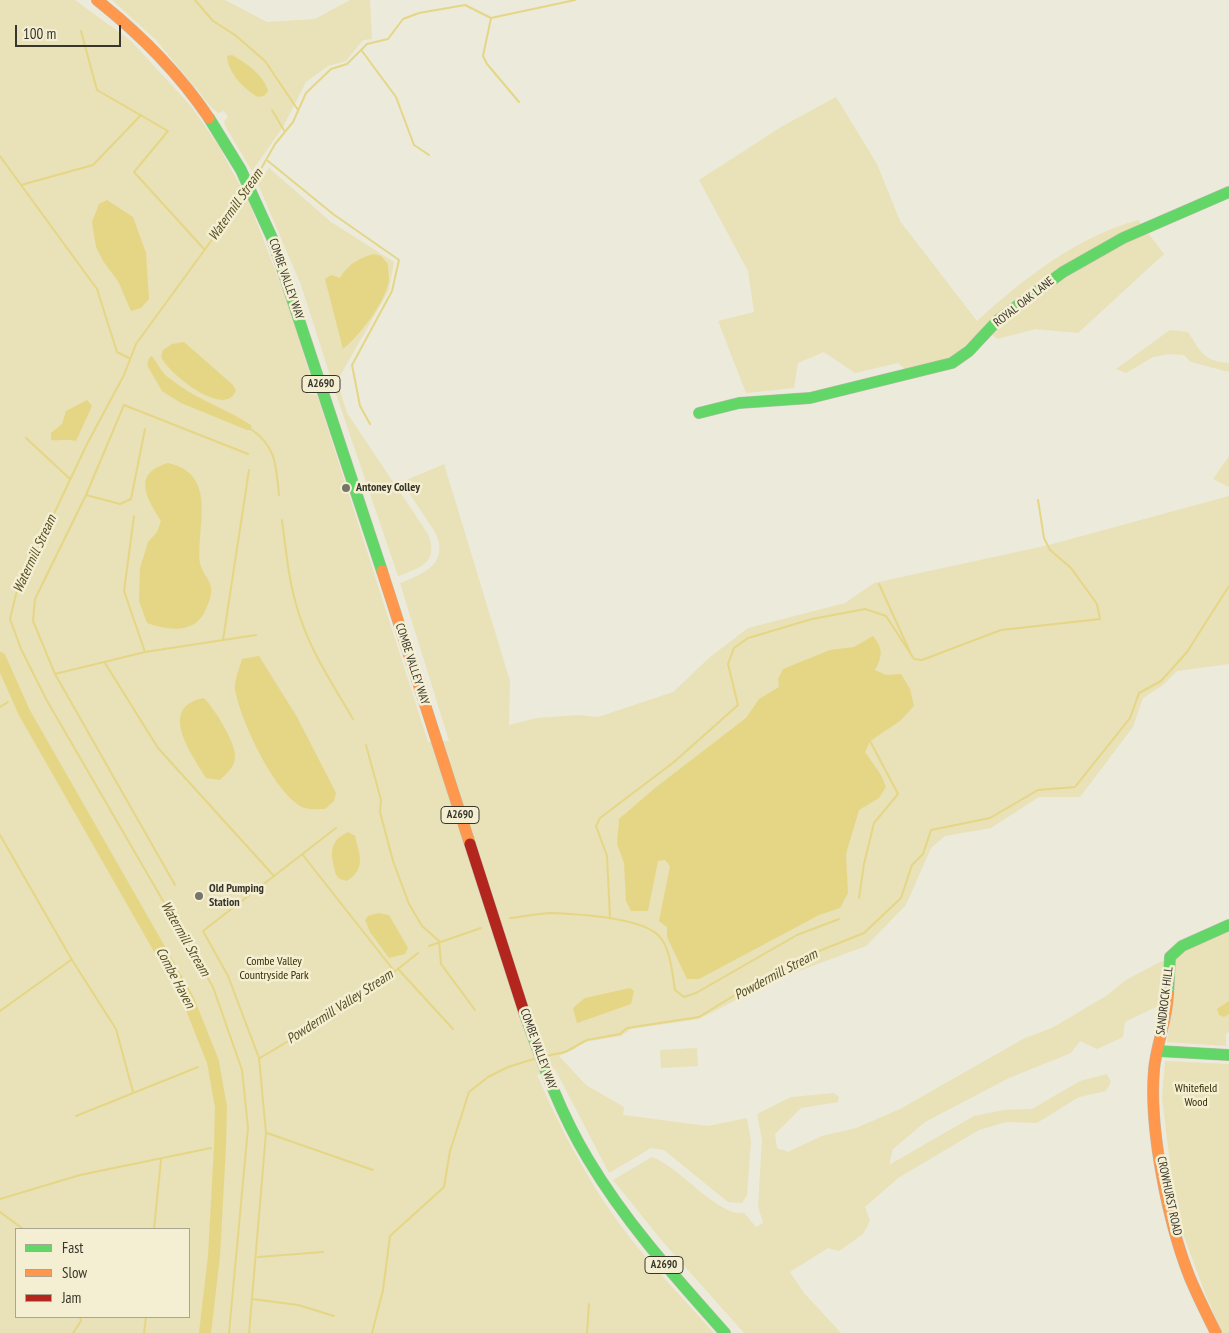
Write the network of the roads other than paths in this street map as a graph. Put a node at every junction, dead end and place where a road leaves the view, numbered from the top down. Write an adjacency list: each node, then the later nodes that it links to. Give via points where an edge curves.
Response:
1 (97, 0): 7 (main road, COMBE VALLEY WAY / A2690, via 149,46 184,86 213,123 256,198 296,305 546,1072 572,1130 608,1192 664,1264)
2 (1229, 192): 3 (main road, ROYAL OAK LANE, via 1123,238 1063,272 998,320 969,351 952,363 810,398 739,403)
3 (699, 413)
4 (1229, 925): 5 (main road, SANDROCK HILL, via 1177,950 1170,957 1169,990)
5 (1158, 1051): 6 (main road); 8 (main road, CROWHURST ROAD, via 1152,1098 1171,1216 1190,1278)
6 (1229, 1055)
7 (725, 1333)
8 (1216, 1333)

